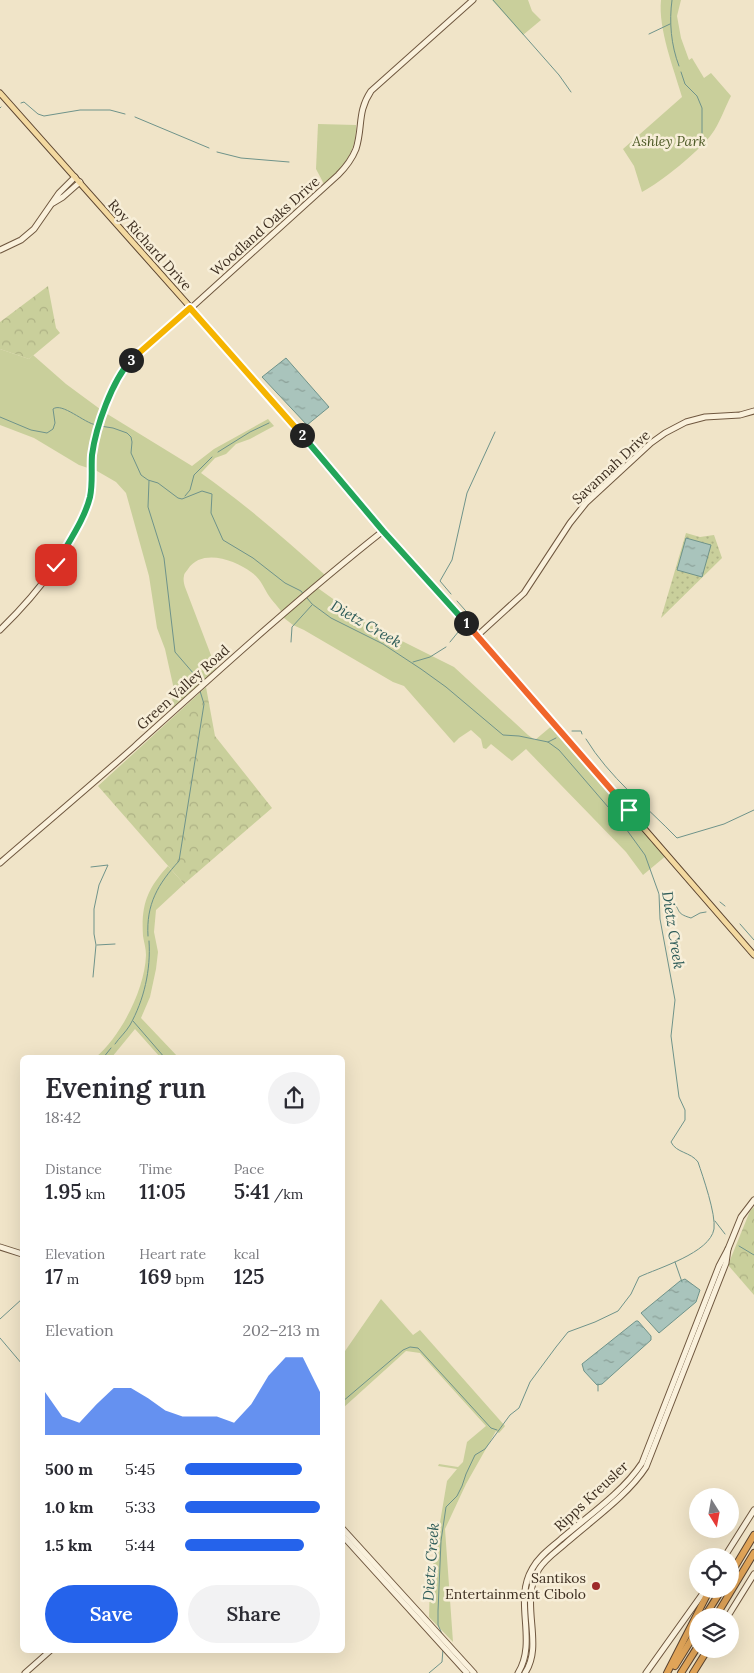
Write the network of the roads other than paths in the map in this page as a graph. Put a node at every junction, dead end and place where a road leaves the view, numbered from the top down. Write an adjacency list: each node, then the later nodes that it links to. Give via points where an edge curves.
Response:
1 (473, 0): 7 (street, Woodland Oaks Drive, via 371,91 362,108 357,146 347,166)
2 (0, 93): 3 (main road, Roy Richard Drive)
3 (75, 178): 4 (main road, Roy Richard Drive); 5 (street, via 58,193)
4 (80, 182): 5 (street); 7 (main road, Roy Richard Drive)
5 (53, 203): 6 (street, via 30,233)
6 (0, 250)
7 (190, 308): 9 (main road, Roy Richard Drive); 10 (street, Woodland Oaks Drive, via 138,352 114,386 96,438 90,497 78,526 49,575)
8 (754, 411): 11 (street, Savannah Drive, via 686,422 651,444 586,503 524,593)
9 (383, 531): 11 (main road, Roy Richard Drive); 12 (street, Green Valley Road, via 291,607)
10 (0, 630)
11 (477, 636): 13 (main road, Roy Richard Drive)
12 (0, 863)
13 (754, 955)
14 (754, 1200): 16 (street, Ripps Kreusler, via 741,1217)
15 (0, 1247): 17 (street)
16 (728, 1248): 37 (street, Ripps Kreusler, via 712,1281 642,1462 622,1487 545,1552 531,1569 524,1597 525,1655); 38 (street, Ripps Kreusler, via 726,1263 646,1467 629,1488 544,1562 533,1580 529,1599 532,1650)
17 (20, 1253)
18 (754, 1510): 22 (street)
19 (345, 1531): 36 (street)
20 (754, 1535): 24 (highway)
21 (345, 1538): 35 (street)
22 (731, 1548)
23 (754, 1553): 28 (highway)
24 (739, 1560)
25 (754, 1574): 29 (street)
26 (700, 1598): 39 (street)
27 (706, 1598): 40 (highway)
28 (721, 1608)
29 (733, 1608)
30 (689, 1643): 40 (highway)
31 (47, 1653): 34 (street)
32 (690, 1658): 41 (highway)
33 (703, 1658): 42 (highway)
34 (24, 1673)
35 (467, 1673)
36 (474, 1673)
37 (518, 1673)
38 (525, 1673)
39 (646, 1673)
40 (669, 1673)
41 (681, 1673)
42 (694, 1673)

